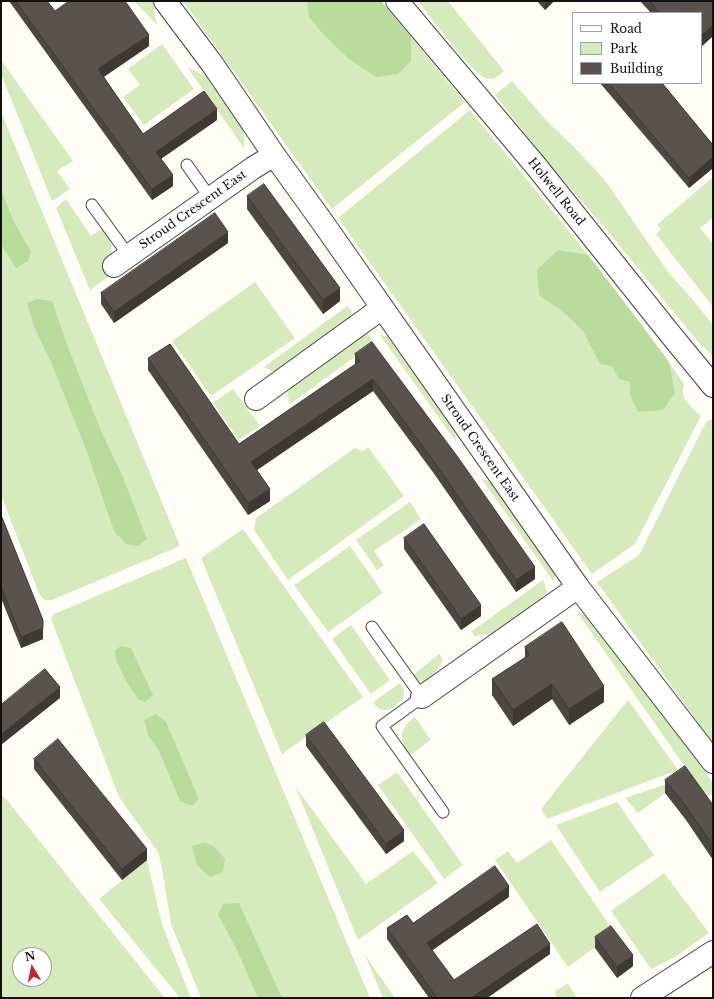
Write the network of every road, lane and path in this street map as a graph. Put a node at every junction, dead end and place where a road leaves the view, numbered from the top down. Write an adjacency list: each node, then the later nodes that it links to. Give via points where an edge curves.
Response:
1 (164, 1): 3 (street, Stroud Crescent East, via 213,65)
2 (397, 1): 9 (street, Holwell Road, via 536,166)
3 (274, 155): 5 (street, Stroud Crescent East); 8 (street, Stroud Crescent East)
4 (187, 165): 5 (lane)
5 (211, 199): 7 (street, Stroud Crescent East)
6 (92, 205): 7 (lane)
7 (121, 261)
8 (382, 308): 10 (street); 11 (street, Stroud Crescent East)
9 (713, 386)
10 (256, 399)
11 (578, 587): 13 (street); 14 (street, Stroud Crescent East)
12 (372, 627): 13 (lane)
13 (422, 697): 15 (lane, via 382,726)
14 (713, 762)
15 (443, 812)
16 (713, 952): 17 (street)
17 (642, 998)

